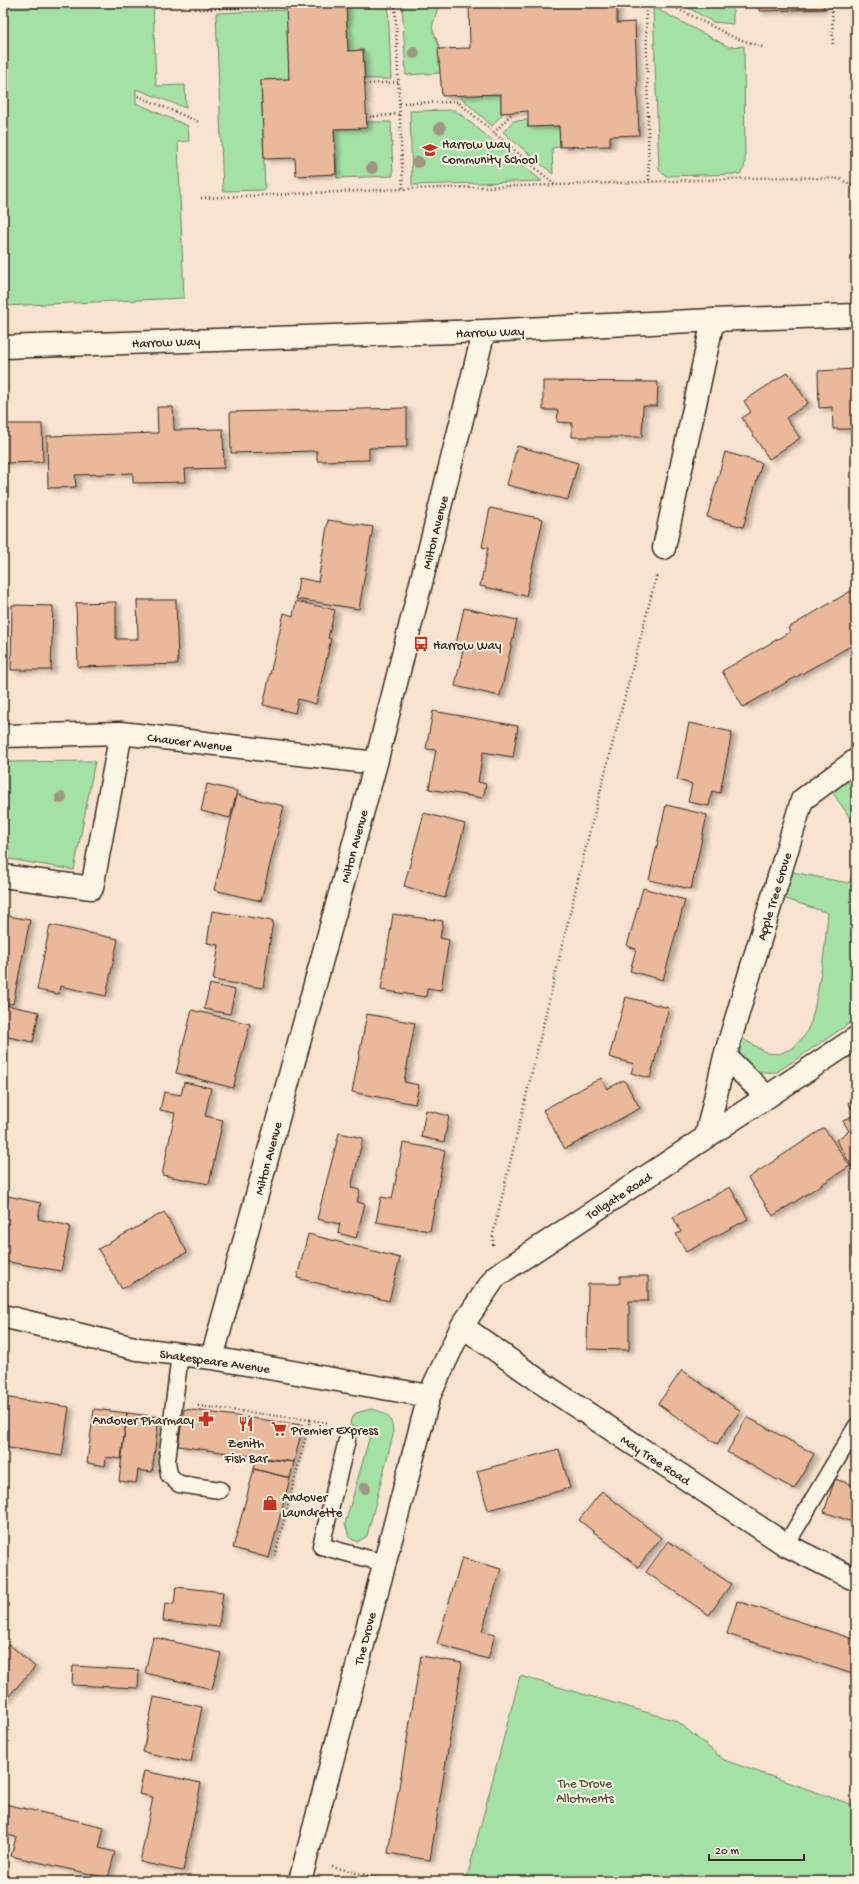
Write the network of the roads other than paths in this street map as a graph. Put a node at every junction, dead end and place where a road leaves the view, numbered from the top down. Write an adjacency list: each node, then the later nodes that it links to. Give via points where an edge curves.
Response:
1 (856, 315): 2 (street, Harrow Way)
2 (713, 320): 3 (street, Harrow Way); 5 (street)
3 (484, 331): 4 (street, Harrow Way); 9 (street, Milton Avenue)
4 (3, 347)
5 (664, 548)
6 (121, 733): 7 (street, Chaucer Avenue); 9 (street, Chaucer Avenue); 10 (street, via 92,888)
7 (3, 736)
8 (856, 760): 12 (street, Apple Tree Grove, via 802,800)
9 (376, 763): 18 (street, Milton Avenue)
10 (3, 876)
11 (856, 1038): 13 (street, Tollgate Road)
12 (725, 1056): 13 (street); 14 (street, Apple Tree Grove)
13 (767, 1097): 14 (street, Tollgate Road)
14 (706, 1137): 16 (street, Tollgate Road, via 496,1276)
15 (3, 1316): 17 (street, Shakespeare Avenue, via 138,1349)
16 (462, 1326): 19 (street, Tollgate Road); 23 (street, May Tree Road, via 552,1390)
17 (180, 1354): 18 (street, Shakespeare Avenue); 22 (lane, via 167,1461 169,1475 179,1484)
18 (212, 1358): 19 (street, Shakespeare Avenue)
19 (429, 1396): 24 (street, The Drove)
20 (856, 1427): 23 (lane)
21 (347, 1440): 24 (lane, via 321,1546)
22 (220, 1490)
23 (786, 1545): 25 (street, May Tree Road)
24 (384, 1563): 26 (street, The Drove)
25 (856, 1580)
26 (300, 1881)

